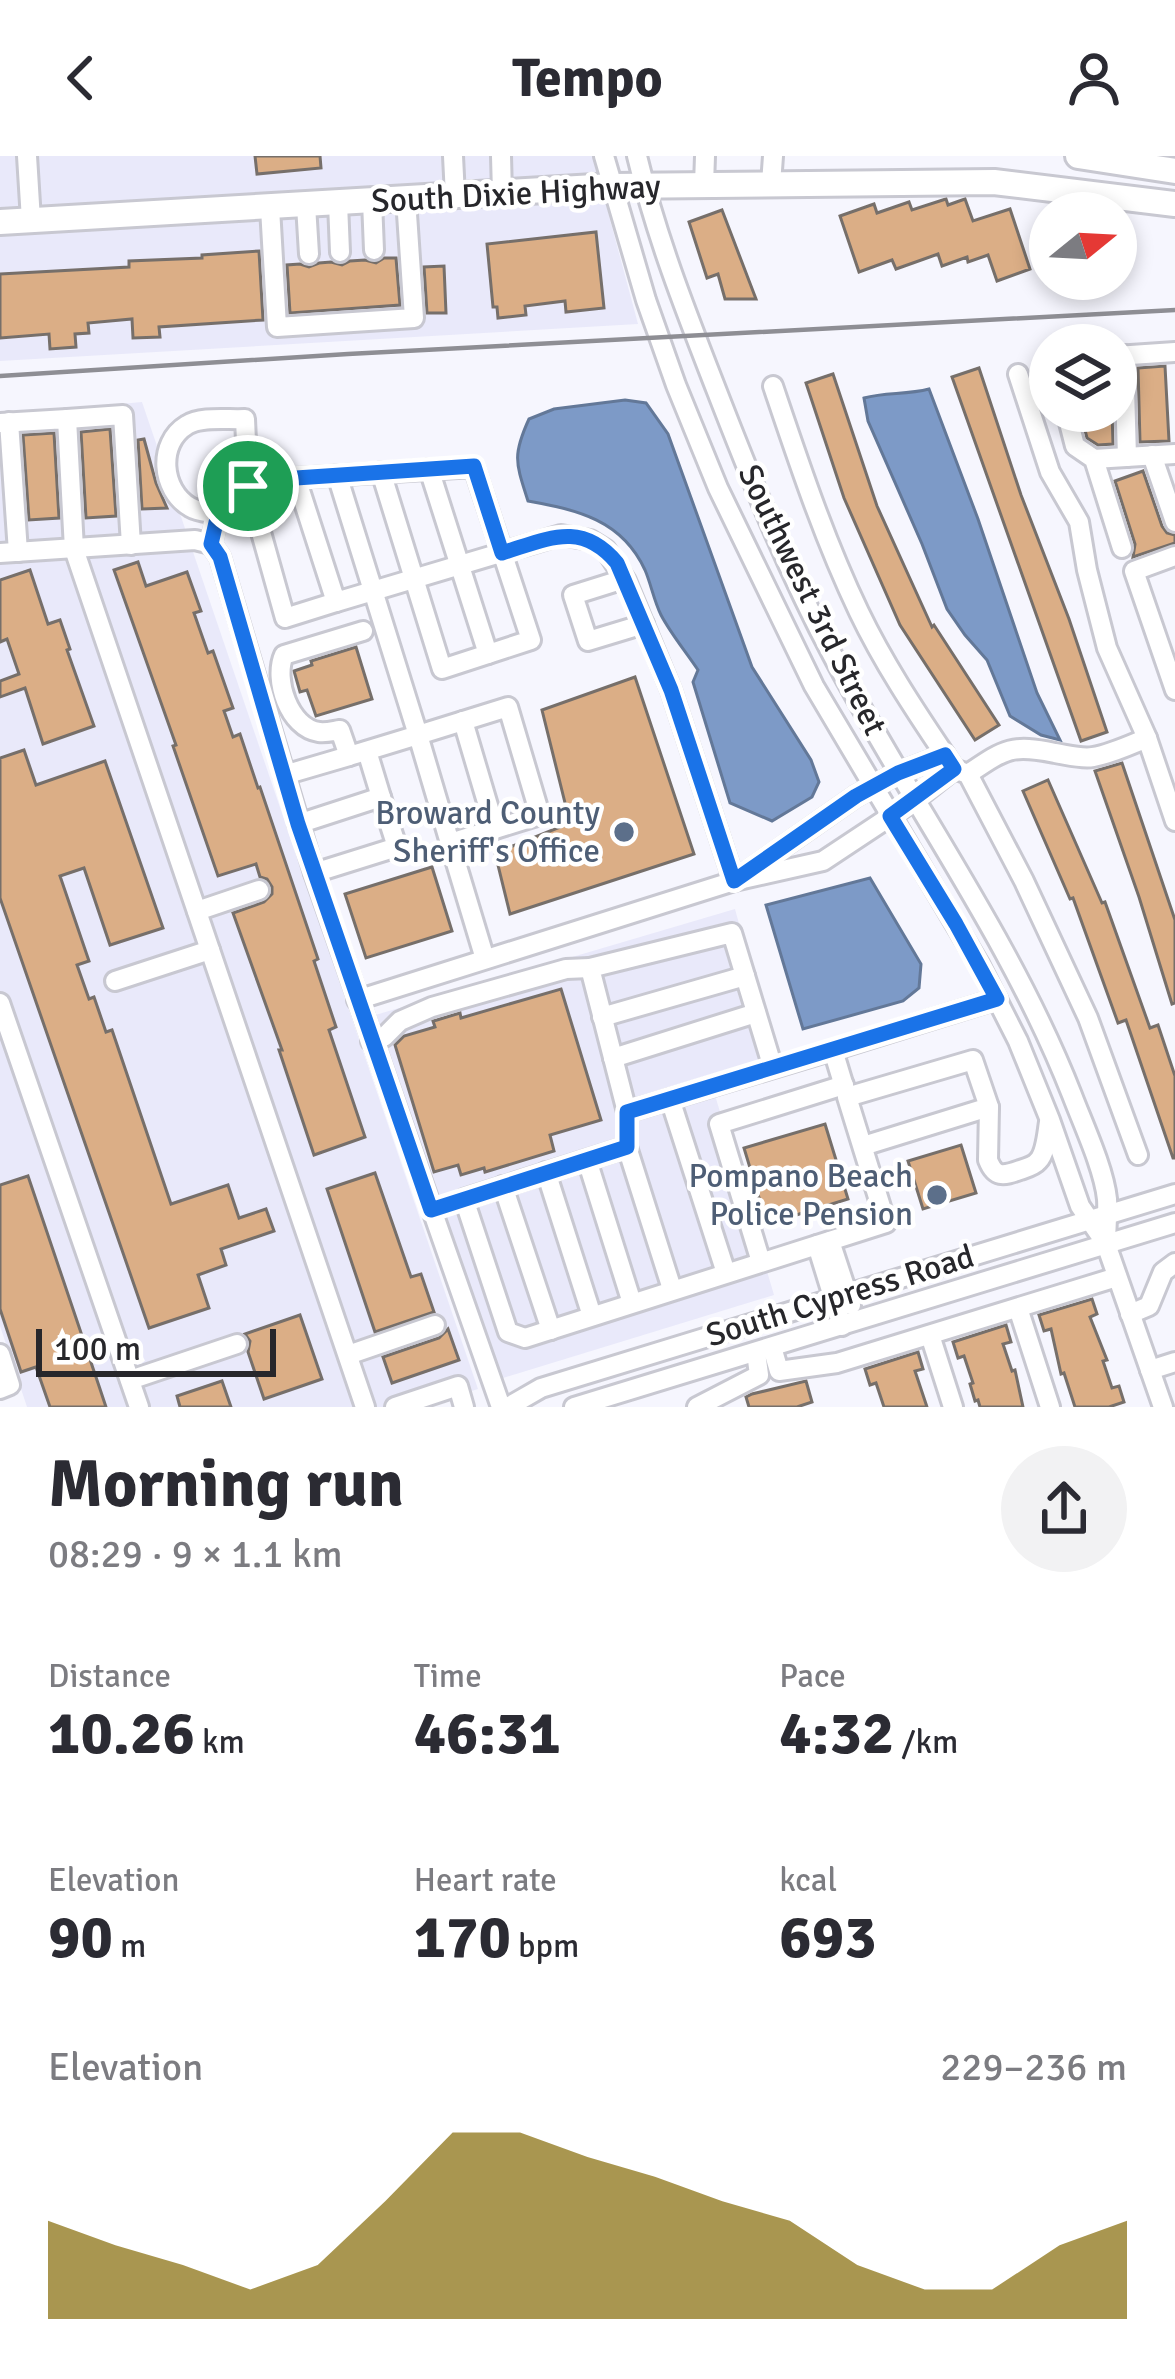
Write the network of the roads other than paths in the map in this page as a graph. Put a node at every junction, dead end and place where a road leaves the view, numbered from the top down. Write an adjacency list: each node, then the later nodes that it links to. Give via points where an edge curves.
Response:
1 (27, 156): 23 (street)
2 (453, 156): 16 (street)
3 (501, 156): 15 (street)
4 (604, 156): 13 (street, Southwest 3rd Street)
5 (638, 156): 14 (street, Southwest 3rd Street)
6 (705, 156): 12 (street)
7 (773, 156): 11 (street)
8 (1078, 156): 9 (main road)
9 (1110, 159): 10 (main road)
10 (1175, 170)
11 (771, 184): 12 (main road, South Dixie Highway); 20 (main road, South Dixie Highway, via 994,182)
12 (704, 185): 14 (main road, South Dixie Highway)
13 (612, 186): 14 (main road, South Dixie Highway); 15 (main road, South Dixie Highway); 70 (street, Southwest 3rd Street, via 718,488)
14 (644, 186): 68 (street, Southwest 3rd Street, via 768,519)
15 (502, 193): 16 (main road, South Dixie Highway)
16 (455, 196): 17 (main road, South Dixie Highway)
17 (406, 199): 18 (main road, South Dixie Highway); 22 (street, via 414,318 278,327)
18 (372, 201): 19 (main road, South Dixie Highway); 25 (street)
19 (338, 203): 21 (main road, South Dixie Highway); 26 (street)
20 (1175, 203)
21 (306, 205): 22 (main road, South Dixie Highway); 27 (street)
22 (269, 208): 23 (main road, South Dixie Highway)
23 (31, 220): 24 (main road, South Dixie Highway)
24 (0, 222)
25 (374, 250)
26 (340, 252)
27 (309, 254)
28 (1175, 352): 29 (street)
29 (1137, 355)
30 (1018, 374): 65 (street, via 1050,472 1078,522 1107,648)
31 (773, 386): 67 (street, via 860,613)
32 (67, 418): 33 (street); 47 (street, via 123,415); 50 (street)
33 (5, 422): 51 (street)
34 (1071, 432): 39 (street, via 1075,446)
35 (1125, 432): 38 (street)
36 (1175, 454): 37 (street)
37 (1152, 455): 38 (street); 46 (street)
38 (1127, 457): 39 (street)
39 (1094, 459): 49 (street)
40 (429, 470): 41 (street); 52 (street, via 474,466); 54 (street)
41 (381, 472): 42 (street); 56 (street)
42 (337, 475): 43 (street); 57 (street)
43 (296, 478): 44 (street); 58 (street)
44 (248, 486): 45 (street); 45 (street, via 245,419 182,428 165,462 175,493 192,509); 58 (street, via 285,618)
45 (218, 514): 48 (street)
46 (1175, 522)
47 (131, 544): 48 (street); 50 (street)
48 (211, 544): 69 (street)
49 (1122, 548)
50 (74, 549): 51 (street); 81 (street)
51 (9, 552)
52 (502, 553): 54 (street); 55 (street, via 575,536 605,550); 61 (street, via 531,640)
53 (1175, 556): 62 (street, via 1134,571)
54 (460, 565): 56 (street); 61 (street)
55 (624, 578): 59 (street); 59 (street, via 573,595 588,640)
56 (413, 579): 57 (street); 61 (street, via 442,669)
57 (373, 591): 58 (street); 64 (street)
58 (336, 602)
59 (644, 624): 79 (street)
60 (363, 631): 66 (street, via 279,662 298,720 320,733 340,730)
61 (488, 654)
62 (1175, 690)
63 (463, 721): 64 (street); 76 (street); 76 (street, via 508,707 540,815)
64 (418, 735): 66 (street); 77 (street)
65 (1147, 738): 67 (street, via 1092,758 1025,747); 74 (street)
66 (358, 753): 69 (street); 71 (street)
67 (955, 766): 68 (street); 72 (street); 105 (street, via 1024,881 1101,1050)
68 (898, 773): 70 (street); 72 (street, Southwest 3rd Street)
69 (284, 775): 75 (street)
70 (872, 787): 73 (street, Southwest 3rd Street); 79 (street)
71 (381, 797): 75 (street); 78 (street, via 397,847)
72 (915, 800): 73 (street); 112 (street, Southwest 3rd Street, via 1045,1029 1107,1195)
73 (890, 816): 79 (street, via 823,861); 87 (street, Southwest 3rd Street)
74 (1175, 821)
75 (298, 824): 78 (street)
76 (495, 829): 77 (street)
77 (450, 843): 83 (street)
78 (314, 873): 88 (street)
79 (734, 881): 83 (street)
80 (260, 890): 81 (street)
81 (197, 910): 82 (street)
82 (210, 950): 86 (street); 134 (street)
83 (484, 959): 88 (street)
84 (590, 968): 85 (street, via 732,933); 91 (street); 92 (street, via 432,1007)
85 (745, 976): 90 (street); 91 (street)
86 (115, 981)
87 (997, 999): 93 (street); 101 (street, Southwest 3rd Street)
88 (357, 1000): 92 (street)
89 (0, 1003): 137 (street)
90 (757, 1013): 94 (street); 95 (street)
91 (602, 1017): 94 (street)
92 (371, 1041): 111 (street)
93 (833, 1050): 95 (street); 97 (street)
94 (613, 1058): 100 (street)
95 (773, 1068): 96 (street)
96 (708, 1088): 98 (street); 102 (street)
97 (846, 1091): 99 (street, via 973,1060); 102 (street); 103 (street)
98 (670, 1099): 100 (street); 119 (street)
99 (989, 1107): 101 (street, via 986,1150 997,1175 1042,1157); 103 (street)
100 (627, 1112): 104 (street)
101 (1050, 1120): 112 (street, Southwest 3rd Street, via 1080,1206)
102 (719, 1124): 117 (street)
103 (862, 1146): 115 (street, via 886,1223)
104 (627, 1147): 106 (street); 121 (street)
105 (1138, 1155)
106 (586, 1160): 107 (street); 123 (street)
107 (546, 1172): 108 (street); 126 (street)
108 (503, 1186): 110 (street); 129 (street)
109 (1175, 1194): 112 (street, South Cypress Road)
110 (464, 1198): 111 (street); 129 (street, via 508,1332 525,1338)
111 (431, 1210): 143 (street)
112 (1098, 1217): 116 (street, Southwest 3rd Street); 122 (street, South Cypress Road)
113 (1175, 1223): 114 (street, South Cypress Road)
114 (1154, 1230): 116 (street, South Cypress Road); 118 (street)
115 (823, 1242): 117 (street); 122 (street)
116 (1106, 1244): 120 (street); 127 (street, South Cypress Road)
117 (761, 1262): 119 (street)
118 (1169, 1268): 125 (street, via 1149,1306)
119 (726, 1273): 121 (street)
120 (1118, 1277): 124 (street); 125 (street)
121 (672, 1289): 123 (street)
122 (840, 1296): 127 (street); 143 (street, South Cypress Road, via 541,1388)
123 (632, 1303): 126 (street)
124 (1018, 1307): 130 (street); 147 (street)
125 (1130, 1314): 136 (street)
126 (592, 1316): 129 (street)
127 (849, 1323): 132 (street, South Cypress Road)
128 (435, 1325): 134 (street)
129 (551, 1330)
130 (930, 1335): 132 (street, via 779,1371); 146 (street)
131 (237, 1344): 137 (street)
132 (764, 1349): 144 (street, South Cypress Road); 145 (street, via 759,1375)
133 (0, 1354): 138 (street, via 10,1385)
134 (348, 1355): 139 (street)
135 (1175, 1362): 136 (street)
136 (1150, 1370): 148 (street)
137 (130, 1380): 140 (street)
138 (0, 1389)
139 (358, 1405)
140 (139, 1407)
141 (395, 1407): 142 (street, via 458,1387)
142 (464, 1407)
143 (504, 1407)
144 (574, 1407)
145 (697, 1407)
146 (953, 1407)
147 (1050, 1407)
148 (1163, 1407)

